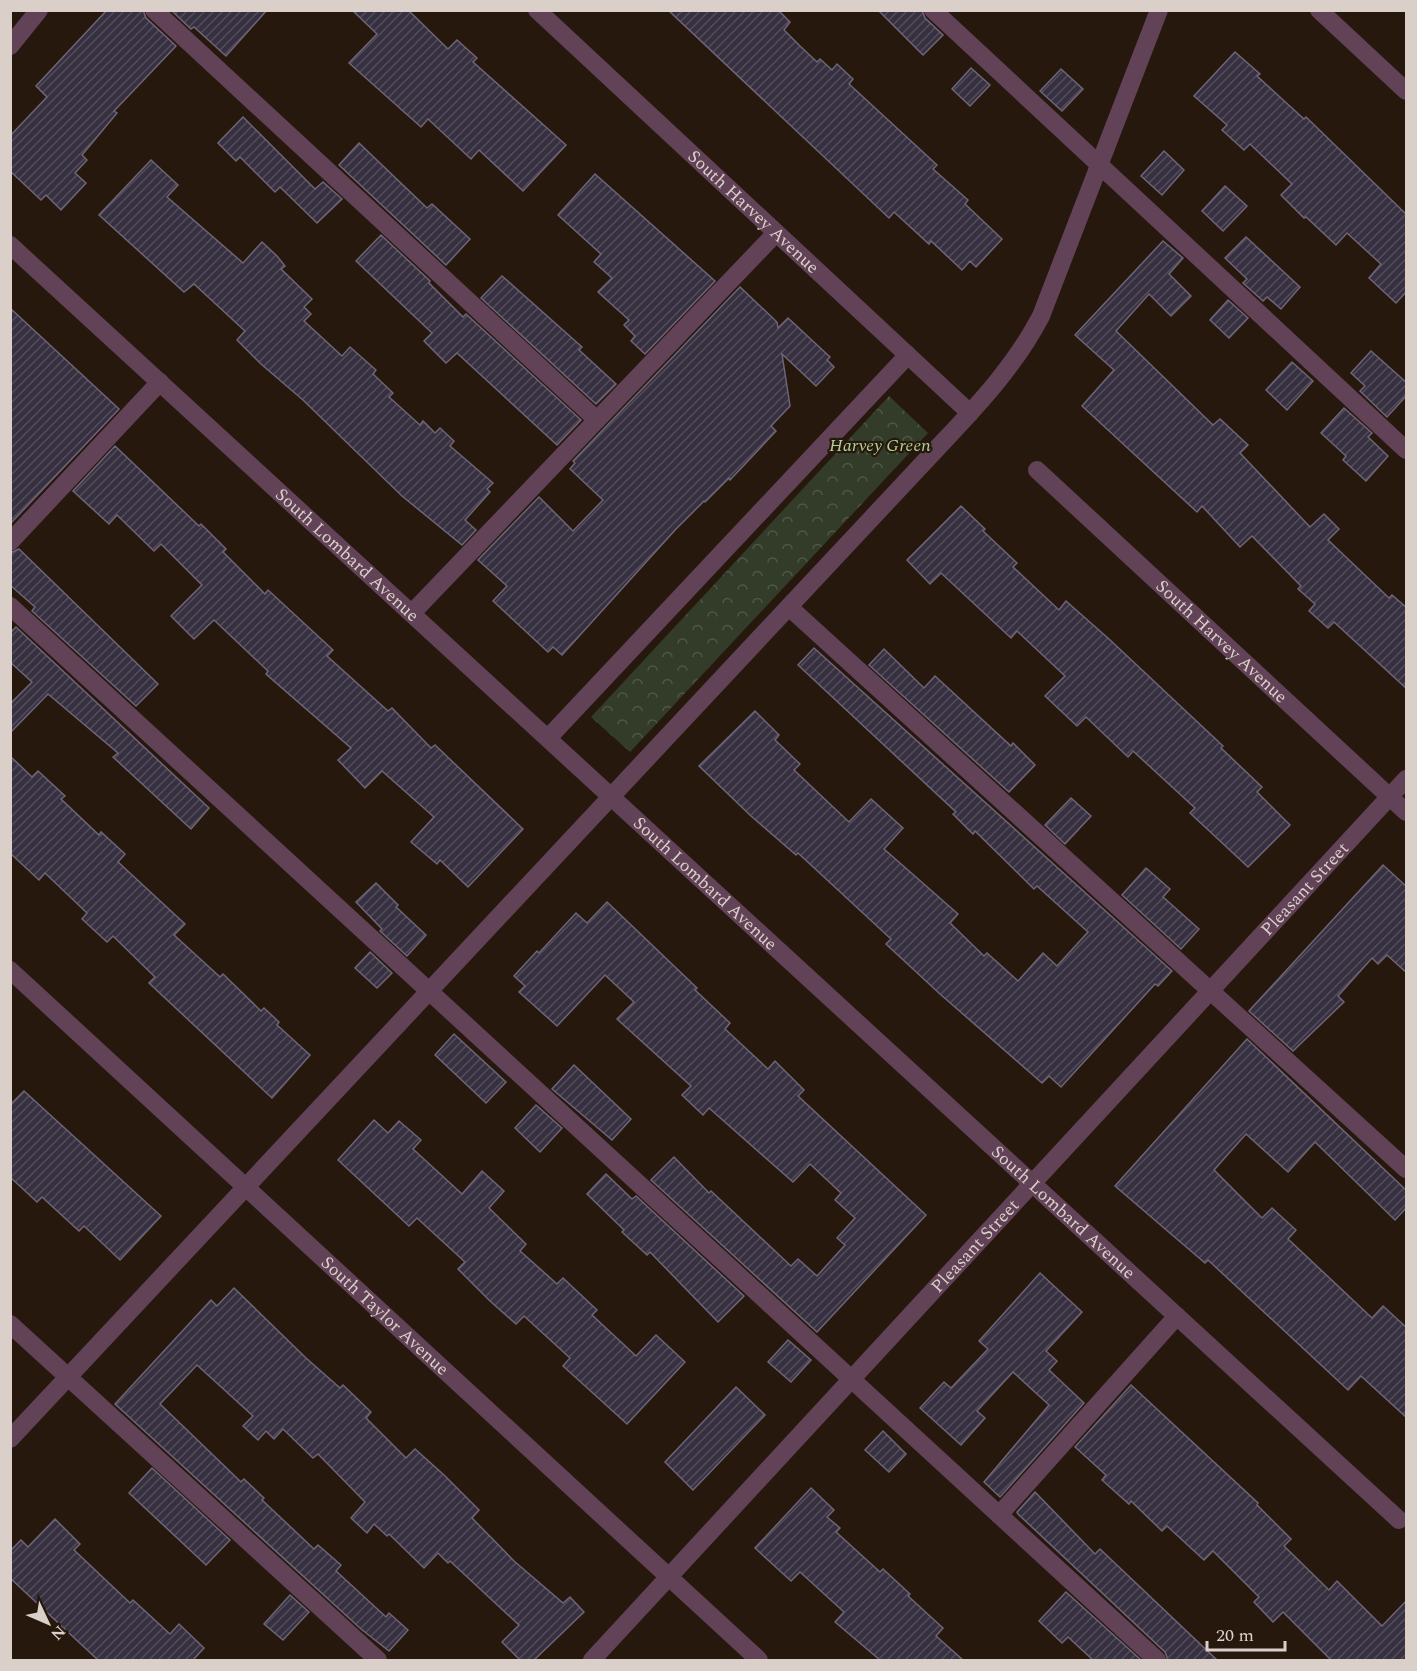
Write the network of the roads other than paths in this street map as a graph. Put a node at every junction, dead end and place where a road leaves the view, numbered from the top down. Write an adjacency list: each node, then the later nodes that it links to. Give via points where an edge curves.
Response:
1 (153, 10): 16 (street)
2 (537, 10): 11 (street, South Harvey Avenue)
3 (933, 10): 10 (street)
4 (1159, 10): 10 (street)
5 (1319, 10): 9 (street)
6 (34, 17): 7 (street); 8 (street)
7 (10, 38)
8 (10, 46)
9 (1407, 91)
10 (1099, 165): 15 (street, via 1027,344); 17 (street)
11 (776, 233): 13 (street, South Harvey Avenue); 16 (street)
12 (13, 249): 14 (street, South Lombard Avenue)
13 (908, 355): 15 (street, South Harvey Avenue); 23 (street)
14 (160, 382): 19 (street); 22 (street, South Lombard Avenue)
15 (970, 413): 21 (street)
16 (597, 420): 22 (street)
17 (1407, 450)
18 (1037, 470): 25 (street, South Harvey Avenue)
19 (10, 542)
20 (10, 606): 30 (street)
21 (789, 607): 26 (street); 29 (street)
22 (412, 613): 23 (street, South Lombard Avenue)
23 (548, 738): 26 (street, South Lombard Avenue)
24 (1407, 779): 25 (street, Pleasant Street)
25 (1390, 796): 27 (street, South Harvey Avenue); 29 (street, Pleasant Street)
26 (611, 797): 30 (street); 32 (street, South Lombard Avenue)
27 (1407, 812)
28 (10, 970): 33 (street, South Taylor Avenue)
29 (1212, 990): 31 (street); 32 (street, Pleasant Street)
30 (429, 991): 33 (street); 37 (street)
31 (1407, 1169)
32 (1034, 1184): 34 (street, South Lombard Avenue); 37 (street, Pleasant Street)
33 (246, 1187): 36 (street); 41 (street, South Taylor Avenue)
34 (1177, 1316): 39 (street); 40 (street, South Lombard Avenue)
35 (10, 1324): 36 (street)
36 (68, 1377): 38 (street); 42 (street)
37 (852, 1380): 39 (street); 41 (street, Pleasant Street)
38 (10, 1439)
39 (999, 1515): 45 (street)
40 (1399, 1520)
41 (669, 1577): 43 (street, Pleasant Street); 44 (street, South Taylor Avenue)
42 (378, 1660)
43 (592, 1660)
44 (759, 1660)
45 (1156, 1660)

